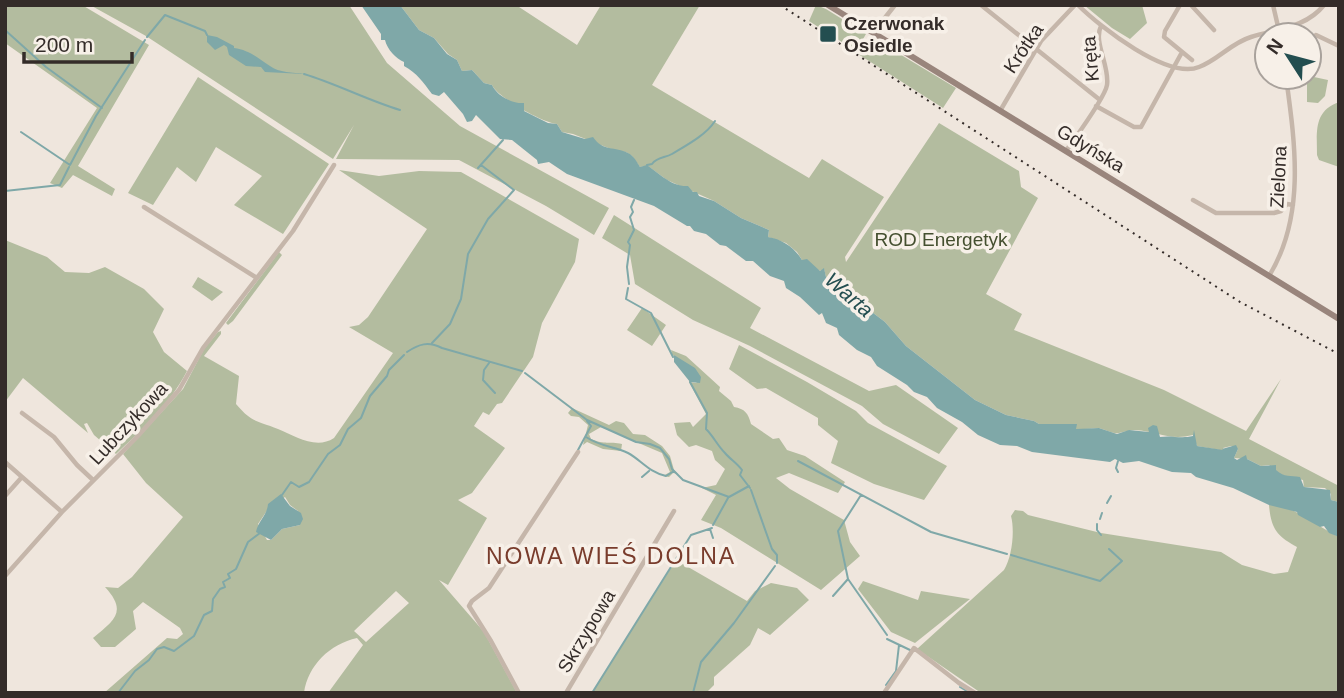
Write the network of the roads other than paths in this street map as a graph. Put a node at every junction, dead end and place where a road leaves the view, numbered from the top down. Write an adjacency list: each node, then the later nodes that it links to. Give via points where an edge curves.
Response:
1 (895, 5): 11 (street)
2 (981, 5): 15 (street)
3 (1077, 5): 9 (street, Kręta); 15 (street, Krótka)
4 (1180, 5): 16 (street, via 1164,34)
5 (1191, 5): 10 (street)
6 (1324, 5): 8 (street)
7 (831, 6): 11 (main road, Gdyńska)
8 (1303, 21)
9 (1101, 26): 18 (street); 20 (street, Kręta, via 1098,34 1108,82)
10 (1214, 30)
11 (873, 33): 22 (main road, Gdyńska)
12 (1253, 37): 18 (street, via 1200,67)
13 (1323, 38): 14 (street)
14 (1339, 46)
15 (1036, 49): 20 (street); 22 (street, Krótka)
16 (1181, 54): 17 (street); 18 (street)
17 (1192, 60)
18 (1174, 68): 21 (street, via 1141,127)
19 (1288, 91): 26 (street, Zielona, via 1296,151)
20 (1100, 100): 21 (street, Kręta)
21 (1096, 106): 23 (street, Kręta)
22 (1000, 111): 23 (main road, Gdyńska)
23 (1066, 151): 28 (main road, Gdyńska)
24 (334, 165): 29 (street, Lubczykowa)
25 (1194, 200): 26 (street, via 1222,214 1274,213)
26 (1293, 205): 28 (street, Zielona)
27 (144, 207): 29 (street)
28 (1269, 276): 30 (main road, Gdyńska)
29 (257, 278): 35 (street, Lubczykowa, via 203,348 179,390)
30 (1339, 319)
31 (22, 413): 35 (street, via 54,437)
32 (578, 452): 40 (street, via 489,588 469,606)
33 (5, 462): 34 (street)
34 (22, 477): 36 (street); 38 (street)
35 (93, 480): 38 (street, Lubczykowa)
36 (5, 496)
37 (674, 511): 41 (street, Skrzypowa)
38 (62, 512): 39 (street, Lubczykowa)
39 (6, 573)
40 (519, 693)
41 (566, 693)
42 (884, 693): 43 (street, via 914,648)
43 (975, 693)

